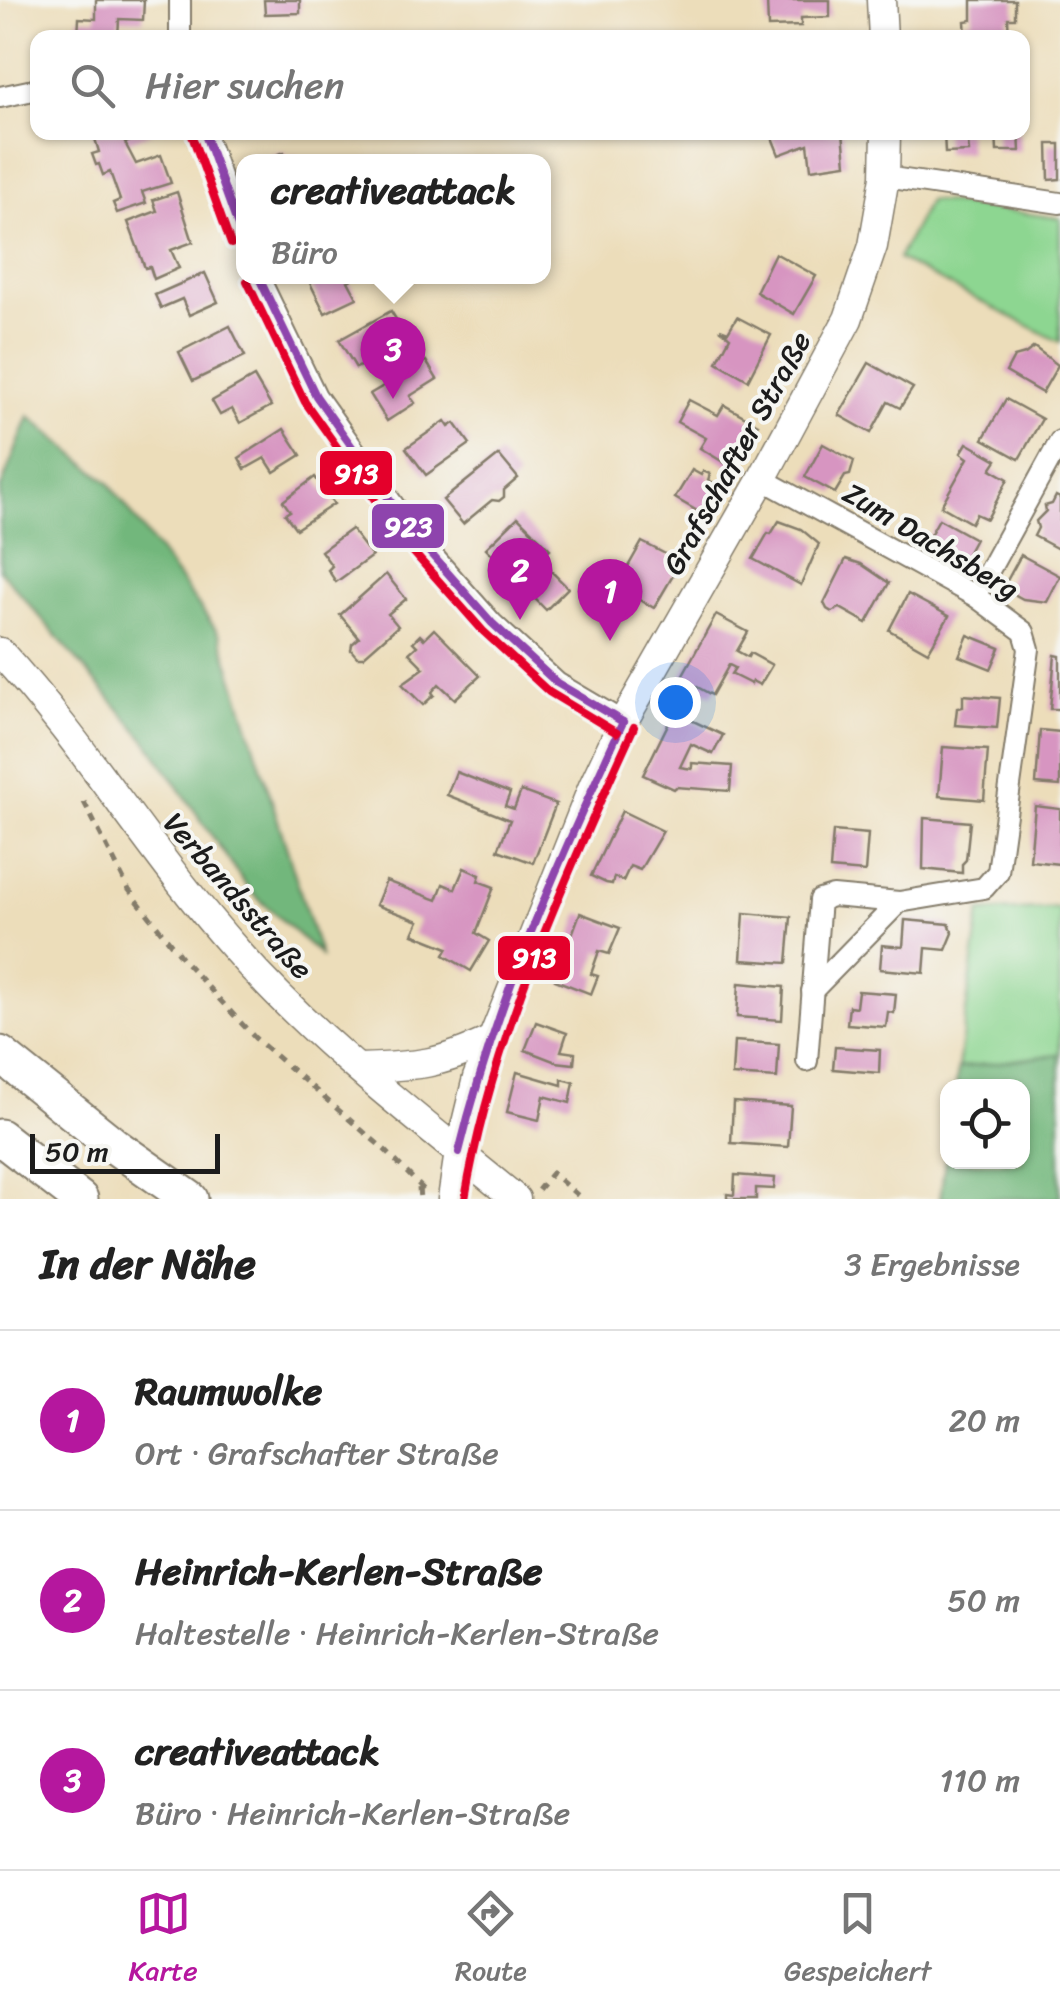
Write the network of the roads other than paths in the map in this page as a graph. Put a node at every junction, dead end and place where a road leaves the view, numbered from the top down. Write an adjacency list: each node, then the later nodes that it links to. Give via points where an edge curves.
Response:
1 (180, 0): 3 (street)
2 (881, 0): 4 (main road)
3 (180, 30)
4 (883, 30)
5 (30, 90): 6 (street)
6 (0, 97)
7 (207, 140): 11 (street)
8 (886, 140): 9 (main road, Grafschafter Straße)
9 (885, 177): 10 (street); 14 (main road, Grafschafter Straße, via 873,246 848,319)
10 (1060, 203)
11 (236, 221)
12 (262, 284): 17 (street, via 316,396 416,537 492,623 557,683)
13 (1060, 441): 15 (street)
14 (762, 479): 15 (street, Zum Dachsberg); 17 (main road, Grafschafter Straße)
15 (976, 596): 18 (street, Zum Dachsberg, via 1024,632 1029,650 998,872 984,888)
16 (0, 652): 25 (main road, Verbandsstraße, via 237,952)
17 (623, 722): 22 (main road, Grafschafter Straße, via 568,842)
18 (899, 902): 19 (street, Zum Dachsberg, via 833,896 820,900); 20 (street)
19 (817, 927): 20 (street); 21 (street)
20 (848, 954): 21 (street)
21 (812, 992): 24 (street)
22 (492, 1040): 25 (main road, via 449,1060); 27 (main road, Grafschafter Straße)
23 (0, 1054): 29 (highway)
24 (807, 1060)
25 (359, 1068): 27 (main road, Verbandsstraße)
26 (0, 1137): 28 (highway)
27 (459, 1152): 30 (main road, Grafschafter Straße); 31 (main road, Verbandsstraße)
28 (80, 1199)
29 (190, 1199)
30 (452, 1199)
31 (516, 1199)

